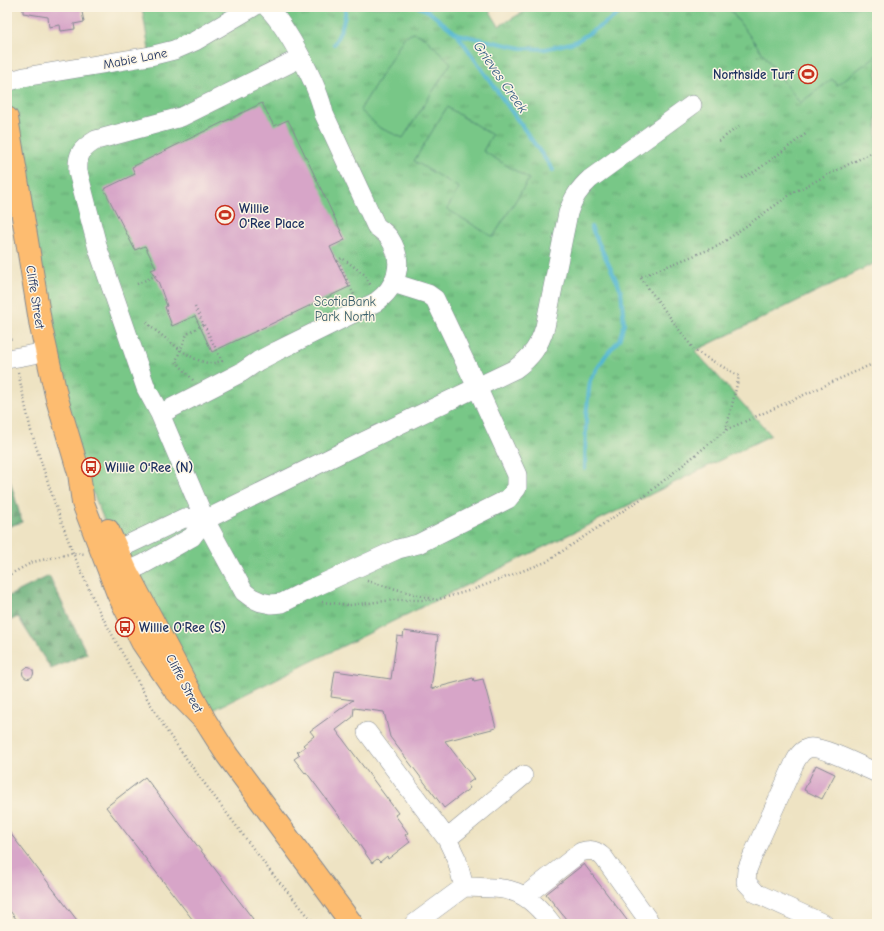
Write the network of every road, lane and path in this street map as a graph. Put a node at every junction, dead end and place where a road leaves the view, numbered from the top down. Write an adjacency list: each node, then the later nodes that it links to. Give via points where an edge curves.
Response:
1 (253, 7): 4 (street, Mabie Lane, via 195,41 174,50)
2 (267, 7): 3 (street, via 286,32)
3 (300, 58): 13 (street, via 376,226 390,238 395,249 399,261); 26 (street, via 181,117 96,140 81,151 77,161 98,249 146,388)
4 (7, 82)
5 (692, 105): 25 (street, via 590,179 579,190 568,213 548,316 540,342 515,369)
6 (7, 118): 21 (main road, Cliffe Street)
7 (739, 126): 9 (path)
8 (807, 133): 11 (path, via 756,171)
9 (718, 141)
10 (877, 150): 27 (path, via 794,192 718,246 640,277 695,351 739,376)
11 (742, 178)
12 (159, 274): 14 (path)
13 (393, 283): 25 (street, via 428,294 435,299); 26 (street, via 385,296 376,302 277,351)
14 (137, 284)
15 (371, 286): 16 (path, via 364,274 342,258 337,261)
16 (354, 295)
17 (195, 307): 19 (path)
18 (147, 322): 20 (path)
19 (204, 324): 20 (path, via 187,334); 20 (path, via 222,361 202,361)
20 (180, 348): 24 (path, via 176,361)
21 (46, 352): 22 (street); 29 (main road, Cliffe Street, via 56,399 79,473 83,503)
22 (7, 359)
23 (877, 362): 27 (path)
24 (194, 381)
25 (478, 387): 28 (street); 31 (street, via 517,475 517,488 508,499 490,509 418,544 398,549)
26 (160, 414): 28 (street)
27 (726, 430): 34 (path, via 641,499 546,562 472,590)
28 (205, 520): 29 (street, via 184,518); 30 (street, via 192,537); 33 (street, via 248,595 271,604 282,603)
29 (110, 553): 30 (main road, Cliffe Street); 32 (path, via 73,553 33,562)
30 (127, 572): 35 (main road, Cliffe Street); 35 (main road, Cliffe Street, via 142,642 174,689)
31 (342, 574): 33 (street); 34 (path)
32 (7, 576)
33 (304, 592): 34 (path, via 322,602 350,605 394,600)
34 (436, 600)
35 (206, 722): 42 (main road, Cliffe Street)
36 (367, 732): 39 (street)
37 (877, 773): 46 (street, via 822,750 809,748 800,753 747,870 746,882 756,893)
38 (523, 776): 39 (street)
39 (447, 839): 40 (street, via 457,860)
40 (464, 888): 41 (street, via 504,888); 43 (street)
41 (525, 896): 44 (street, via 540,908); 45 (street, via 581,852 597,851)
42 (352, 924)
43 (414, 924)
44 (552, 924)
45 (651, 924)
46 (824, 924)

